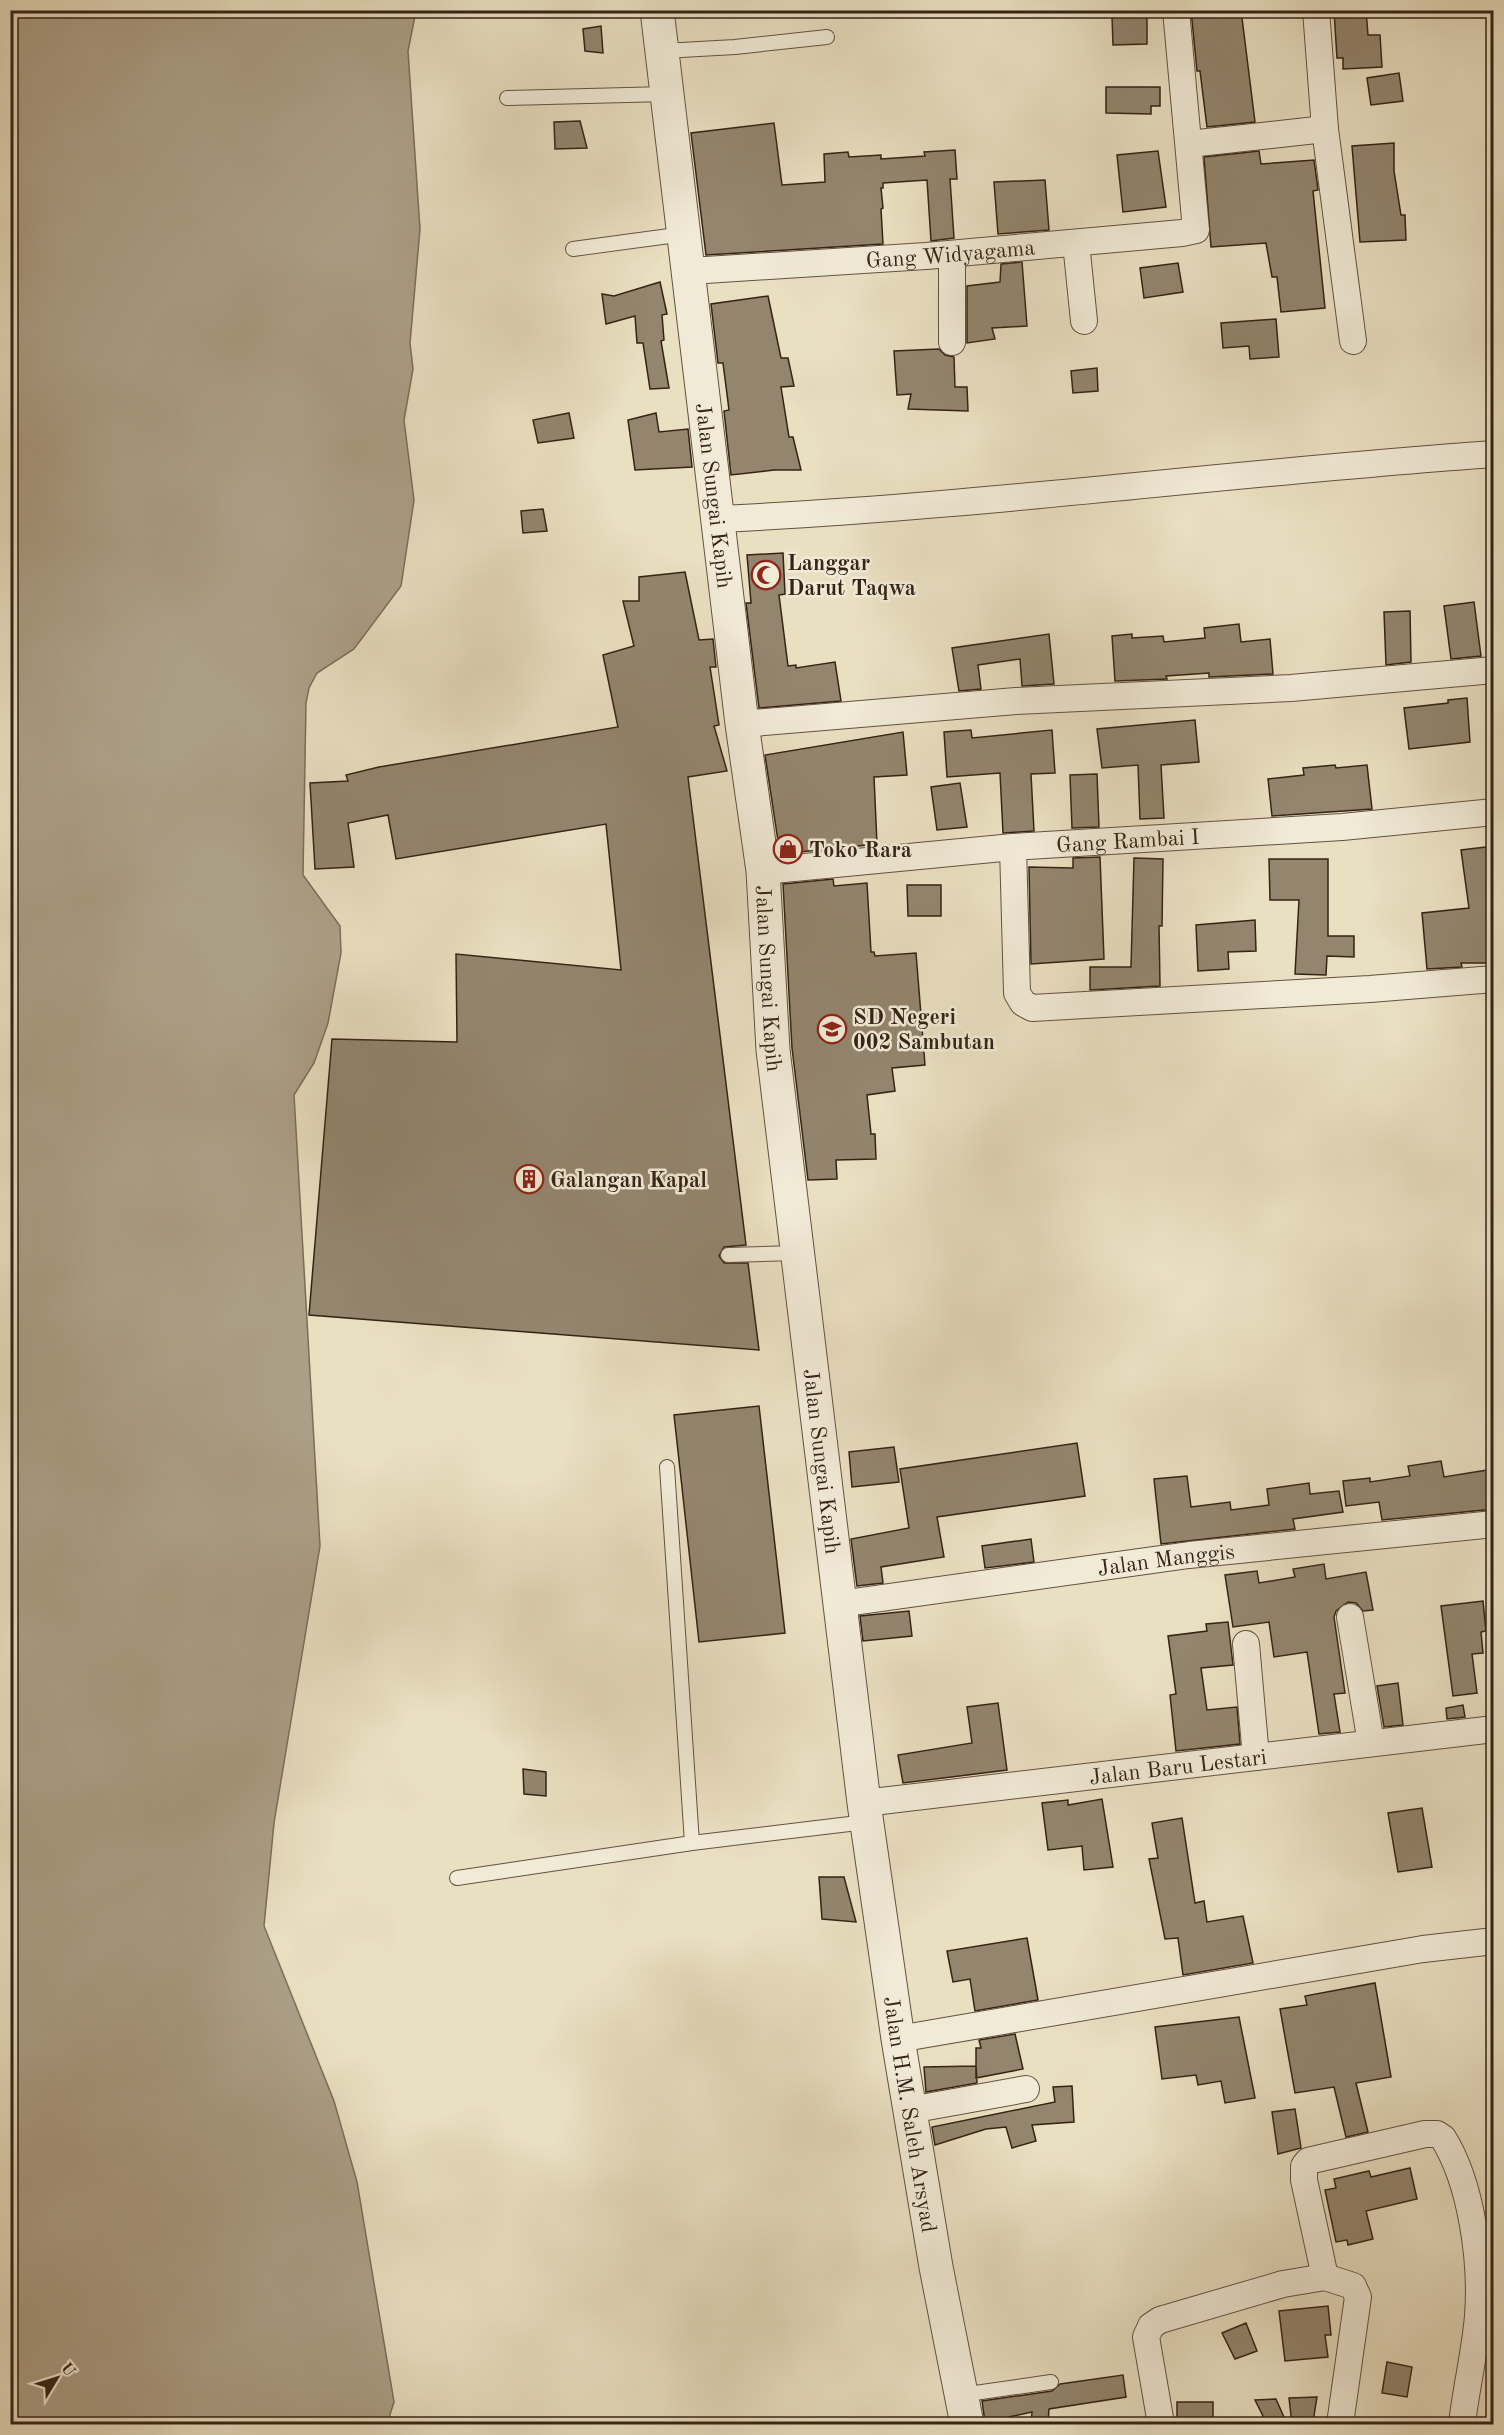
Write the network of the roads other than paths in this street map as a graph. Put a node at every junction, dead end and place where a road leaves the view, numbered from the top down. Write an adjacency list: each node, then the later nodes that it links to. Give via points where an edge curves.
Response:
1 (657, 10): 5 (street, Jalan Sungai Kapih)
2 (1176, 10): 9 (street)
3 (1316, 10): 8 (street)
4 (827, 37): 5 (lane)
5 (663, 51): 6 (street, Jalan Sungai Kapih)
6 (668, 94): 7 (lane); 10 (street, Jalan Sungai Kapih)
7 (507, 98)
8 (1326, 129): 9 (street); 16 (street)
9 (1189, 144): 11 (street, Gang Widyagama, via 1196,230)
10 (686, 234): 12 (lane); 14 (street, Jalan Sungai Kapih)
11 (1076, 243): 13 (street, Gang Widyagama); 15 (street)
12 (573, 249)
13 (952, 254): 14 (street, Gang Widyagama); 17 (street)
14 (690, 271): 19 (street, Jalan Sungai Kapih)
15 (1084, 321)
16 (1353, 341)
17 (952, 342)
18 (1494, 454): 19 (street, via 1337,465 1048,496)
19 (719, 519): 21 (street, Jalan Sungai Kapih)
20 (1494, 670): 21 (street, via 1291,688 1016,701)
21 (742, 723): 24 (street, Jalan Sungai Kapih)
22 (1494, 812): 23 (street, Gang Rambai I, via 1342,827)
23 (1013, 847): 24 (street, Gang Rambai I); 25 (street, via 1017,993 1032,1008)
24 (763, 871): 26 (street, Jalan Sungai Kapih, via 773,1050)
25 (1494, 979)
26 (797, 1253): 27 (lane); 30 (street, Jalan Sungai Kapih)
27 (728, 1255)
28 (667, 1467): 37 (lane)
29 (1494, 1524): 30 (street, Jalan Manggis, via 1189,1555)
30 (839, 1604): 36 (street, Jalan Sungai Kapih)
31 (1350, 1617): 34 (street)
32 (1246, 1644): 35 (street)
33 (1494, 1729): 34 (street, Jalan Baru Lestari)
34 (1371, 1743): 35 (street, Jalan Baru Lestari)
35 (1256, 1757): 36 (street, Jalan Baru Lestari)
36 (865, 1812): 37 (lane); 40 (street, Jalan H.M. Saleh Arsyad)
37 (692, 1843): 38 (lane)
38 (457, 1878)
39 (1494, 1941): 40 (street, via 1423,1949)
40 (898, 2040): 42 (street, Jalan H.M. Saleh Arsyad)
41 (1026, 2089): 42 (street)
42 (910, 2110): 45 (street, Jalan H.M. Saleh Arsyad)
43 (1325, 2277): 46 (street, via 1283,2284 1151,2326 1146,2337); 47 (street, via 1353,2286 1358,2297); 48 (street, via 1304,2166 1308,2161 1437,2134 1449,2148 1466,2197 1478,2267 1478,2316)
44 (1051, 2382): 45 (lane)
45 (964, 2410)
46 (1161, 2424)
47 (1340, 2424)
48 (1462, 2424)

